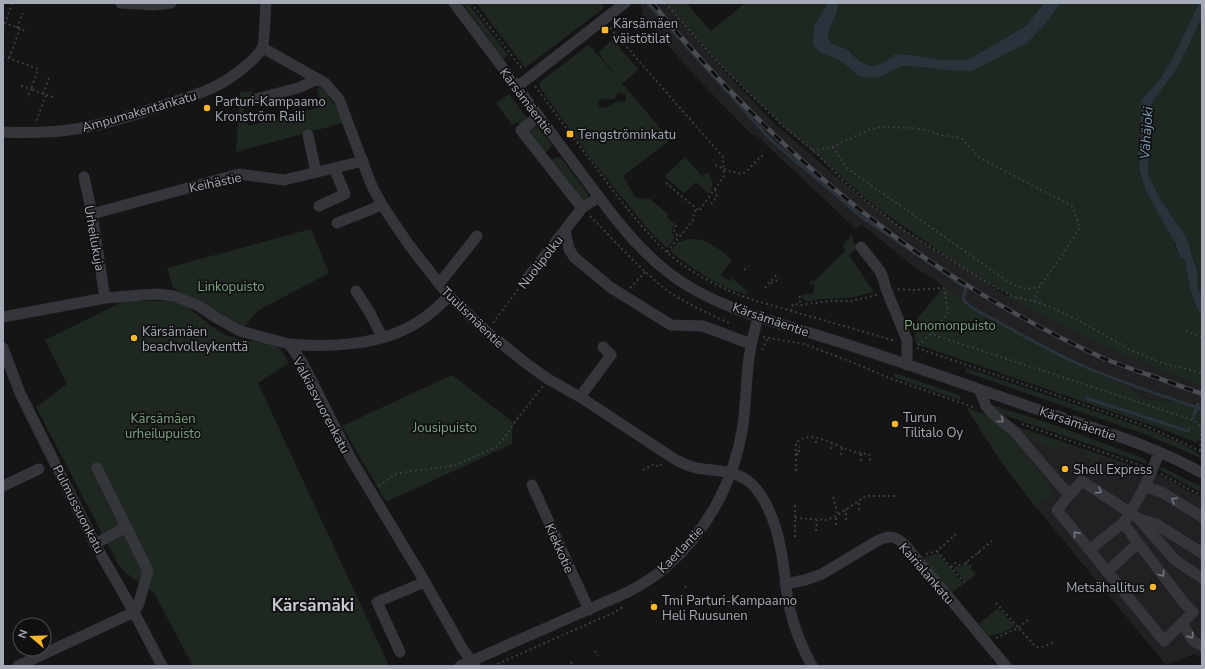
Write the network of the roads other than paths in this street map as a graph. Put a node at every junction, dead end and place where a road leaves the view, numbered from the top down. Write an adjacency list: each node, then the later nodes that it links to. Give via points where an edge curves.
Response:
1 (121, 3): 2 (street)
2 (171, 3)
3 (266, 3): 6 (street)
4 (454, 3): 8 (street, Kärsämäentie)
5 (625, 3): 8 (street)
6 (263, 48): 7 (street, Tuulismäentie); 11 (street, Ampumakentänkatu, via 243,68 219,85 132,116 76,129)
7 (318, 79): 9 (street, via 298,88); 13 (street, Tuulismäentie, via 339,99)
8 (516, 87): 10 (street, Kärsämäentie)
9 (256, 99)
10 (539, 116): 17 (street, Kärsämäentie); 20 (street, via 521,130)
11 (3, 132)
12 (308, 135): 15 (street)
13 (363, 161): 14 (street, Keihästie); 18 (street, Tuulismäentie)
14 (334, 168): 15 (street, Keihästie); 19 (street, via 345,194)
15 (316, 172): 21 (street, Keihästie, via 284,180 239,174)
16 (84, 177): 21 (street, Urheilukuja)
17 (599, 197): 20 (street, Nuolipolku); 31 (street, Kärsämäentie, via 641,248 668,273 704,294)
18 (382, 205): 22 (street); 27 (street, Tuulismäentie)
19 (319, 206)
20 (582, 208): 23 (street, Nuolipolku)
21 (92, 214): 30 (street, Urheilukuja)
22 (337, 223)
23 (565, 231): 26 (street, Nuolipolku); 35 (street, via 574,258 610,287 671,325 703,326)
24 (477, 236): 27 (street)
25 (861, 247): 38 (street, via 880,271 911,346)
26 (526, 280)
27 (439, 284): 29 (street, Tuulismäentie)
28 (356, 291): 33 (street)
29 (449, 296): 33 (street, via 417,323 390,336); 40 (street, Tuulismäentie, via 508,350 548,379)
30 (105, 298): 32 (street, Valkiasvuorenkatu); 34 (street, Valkiasvuorenkatu, via 142,294 174,296 199,306 240,331)
31 (758, 316): 35 (street, Kaerlantie); 38 (street, Kärsämäentie)
32 (3, 317)
33 (382, 337): 34 (street, via 325,346)
34 (289, 344): 60 (street, Valkiasvuorenkatu, via 302,362 350,458)
35 (751, 344): 44 (street, Kaerlantie, via 743,425)
36 (603, 347): 40 (street, via 611,355)
37 (3, 348): 55 (street, Pulmussuonkatu, via 20,393)
38 (907, 365): 39 (street, Kärsämäentie)
39 (979, 390): 41 (street, Kärsämäentie); 49 (street, one-way to 49, via 986,406 1014,431)
40 (580, 397): 44 (street, Tuulismäentie, via 676,460 696,468)
41 (1160, 453): 45 (street, Kärsämäentie); 48 (street)
42 (97, 468): 53 (street)
43 (39, 469): 47 (street)
44 (730, 473): 61 (street, Tuulismäentie, via 749,481 765,503 774,522 780,546); 62 (street, Kaerlantie, via 708,519 674,559 654,576 628,592)
45 (1202, 473)
46 (532, 485): 62 (street, Kiekkotie)
47 (3, 486)
48 (1145, 486): 50 (street); 51 (street, one-way to 48, via 1163,493)
49 (1070, 494): 50 (street, one-way to 50, via 1082,481); 56 (street, one-way to 49, via 1057,510)
50 (1134, 515): 52 (street); 57 (street, via 1156,524); 59 (street, via 1174,560)
51 (1202, 517)
52 (1123, 523): 54 (street); 56 (street)
53 (126, 527): 55 (street); 63 (street, via 148,571)
54 (1138, 543): 58 (street); 64 (street, one-way to 64, via 1193,612)
55 (95, 544): 63 (street, Pulmussuonkatu)
56 (1089, 550): 58 (street)
57 (1202, 554)
58 (1107, 572): 64 (street, via 1164,641)
59 (1202, 578)
60 (425, 582): 66 (street, via 377,602); 67 (street, Valkiasvuorenkatu)
61 (785, 584): 71 (street, Tuulismäentie, via 794,624); 72 (street, Kairialankatu, via 822,574 850,556 890,536 900,540)
62 (589, 610): 67 (street, Kaerlantie)
63 (134, 612): 68 (street); 69 (street, Pulmussuonkatu)
64 (1182, 623): 65 (street, one-way to 65, via 1193,641)
65 (1202, 646)
66 (400, 652)
67 (473, 663): 70 (street, Kaerlantie)
68 (25, 664)
69 (162, 666)
70 (460, 666)
71 (812, 666)
72 (1006, 666)

